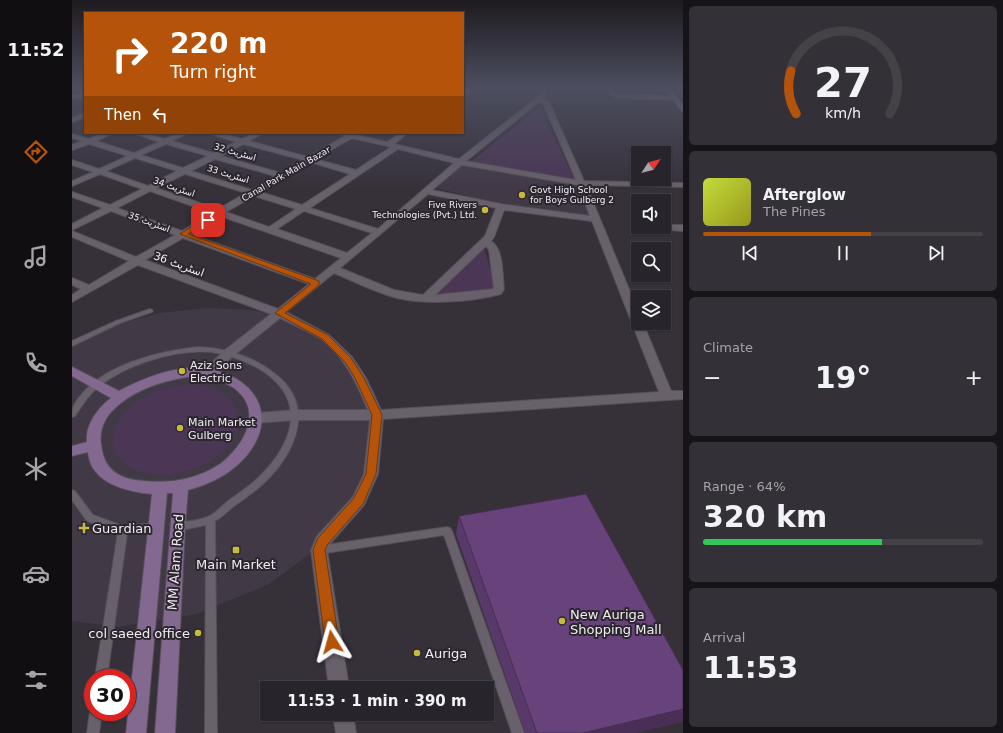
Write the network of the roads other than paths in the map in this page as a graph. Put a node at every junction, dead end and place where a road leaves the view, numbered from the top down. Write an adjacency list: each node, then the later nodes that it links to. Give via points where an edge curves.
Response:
1 (513, 120): 20 (street)
2 (554, 120): 25 (street)
3 (108, 134): 11 (street)
4 (139, 134): 12 (street, اسٹریٹ 32)
5 (183, 134): 12 (street)
6 (215, 134): 13 (street)
7 (258, 134): 13 (street)
8 (352, 134): 14 (street); 18 (street, Canal Park Main Bazar)
9 (404, 134): 14 (street)
10 (72, 136): 11 (street, اسٹریٹ 33)
11 (90, 141): 15 (street); 16 (street, اسٹریٹ 33)
12 (165, 142): 16 (street); 17 (street, اسٹریٹ 32)
13 (243, 142): 17 (street); 18 (street)
14 (392, 146): 20 (street); 23 (street)
15 (72, 148)
16 (135, 155): 21 (street, اسٹریٹ 33); 22 (street)
17 (214, 156): 21 (street); 24 (street, اسٹریٹ 32)
18 (310, 160): 23 (street); 24 (street, Canal Park Main Bazar)
19 (72, 162): 22 (street, اسٹریٹ 34)
20 (460, 162): 25 (street); 29 (street)
21 (185, 171): 28 (street); 30 (street, اسٹریٹ 33)
22 (99, 172): 26 (street); 28 (street, اسٹریٹ 34)
23 (357, 172): 34 (street)
24 (282, 176): 30 (street, Canal Park Main Bazar)
25 (581, 183): 27 (street); 36 (street)
26 (72, 184)
27 (683, 185)
28 (149, 188): 33 (street); 35 (street, اسٹریٹ 34)
29 (426, 191): 32 (street); 41 (street)
30 (254, 192): 34 (street, اسٹریٹ 33); 35 (street, Canal Park Main Bazar)
31 (72, 194): 33 (street, اسٹریٹ 35)
32 (501, 206): 36 (street); 44 (street, via 491,234)
33 (110, 208): 37 (street); 43 (street, اسٹریٹ 35)
34 (304, 209): 40 (street); 41 (street, اسٹریٹ 33)
35 (220, 212): 40 (street, اسٹریٹ 34); 43 (street, Canal Park Main Bazar)
36 (595, 219): 61 (street)
37 (72, 227)
38 (672, 228): 39 (street)
39 (683, 228)
40 (270, 230): 45 (street, اسٹریٹ 34)
41 (379, 232): 45 (street)
42 (72, 234): 46 (street, اسٹریٹ 36)
43 (183, 234): 46 (street, Canal Park Main Bazar); 49 (street, اسٹریٹ 35)
44 (485, 241): 51 (street); 51 (street, via 493,247 499,289 497,292)
45 (348, 257): 47 (street)
46 (137, 261): 50 (street, Canal Park Main Bazar); 54 (street, اسٹریٹ 36)
47 (333, 269): 49 (street); 51 (street, via 400,296)
48 (72, 281): 50 (street)
49 (316, 283): 54 (street)
50 (89, 289): 52 (street, Canal Park Main Bazar)
51 (426, 298)
52 (72, 299)
53 (150, 311): 55 (lane, via 97,331)
54 (280, 313): 56 (street); 65 (street, اسٹریٹ 36, via 325,337 348,360 360,378)
55 (72, 344)
56 (229, 353): 58 (street); 59 (lane, via 190,350 151,358 124,368); 64 (lane, via 251,361 270,373 286,388)
57 (72, 371): 59 (street)
58 (208, 373): 62 (street, via 186,372 163,376 147,381); 66 (street, via 228,379 243,388 253,401)
59 (96, 384): 62 (street); 63 (lane)
60 (683, 395): 61 (street)
61 (667, 396): 65 (street)
62 (120, 397): 67 (street, via 96,425)
63 (72, 414)
64 (296, 415): 65 (street); 66 (street); 72 (lane, via 293,431 280,460 264,478)
65 (377, 415): 76 (street, via 371,474 359,501 322,541)
66 (256, 418): 69 (street, via 254,431 247,445 235,458 220,470)
67 (92, 446): 68 (street); 70 (street, via 96,460 105,473 120,482 139,488)
68 (72, 451)
69 (181, 486): 70 (street); 74 (street, MM Alam Road)
70 (160, 489): 73 (street, MM Alam Road)
71 (72, 494): 75 (lane, via 90,518)
72 (211, 519): 74 (lane); 84 (lane)
73 (156, 527): 75 (lane); 82 (street, MM Alam Road)
74 (177, 527): 83 (street, MM Alam Road)
75 (123, 530): 77 (lane)
76 (319, 550): 78 (street); 86 (lane, via 447,531)
77 (102, 669)
78 (338, 681)
79 (95, 721): 81 (lane)
80 (344, 721): 85 (street)
81 (93, 733)
82 (136, 733)
83 (165, 733)
84 (211, 733)
85 (346, 733)
86 (518, 733)

